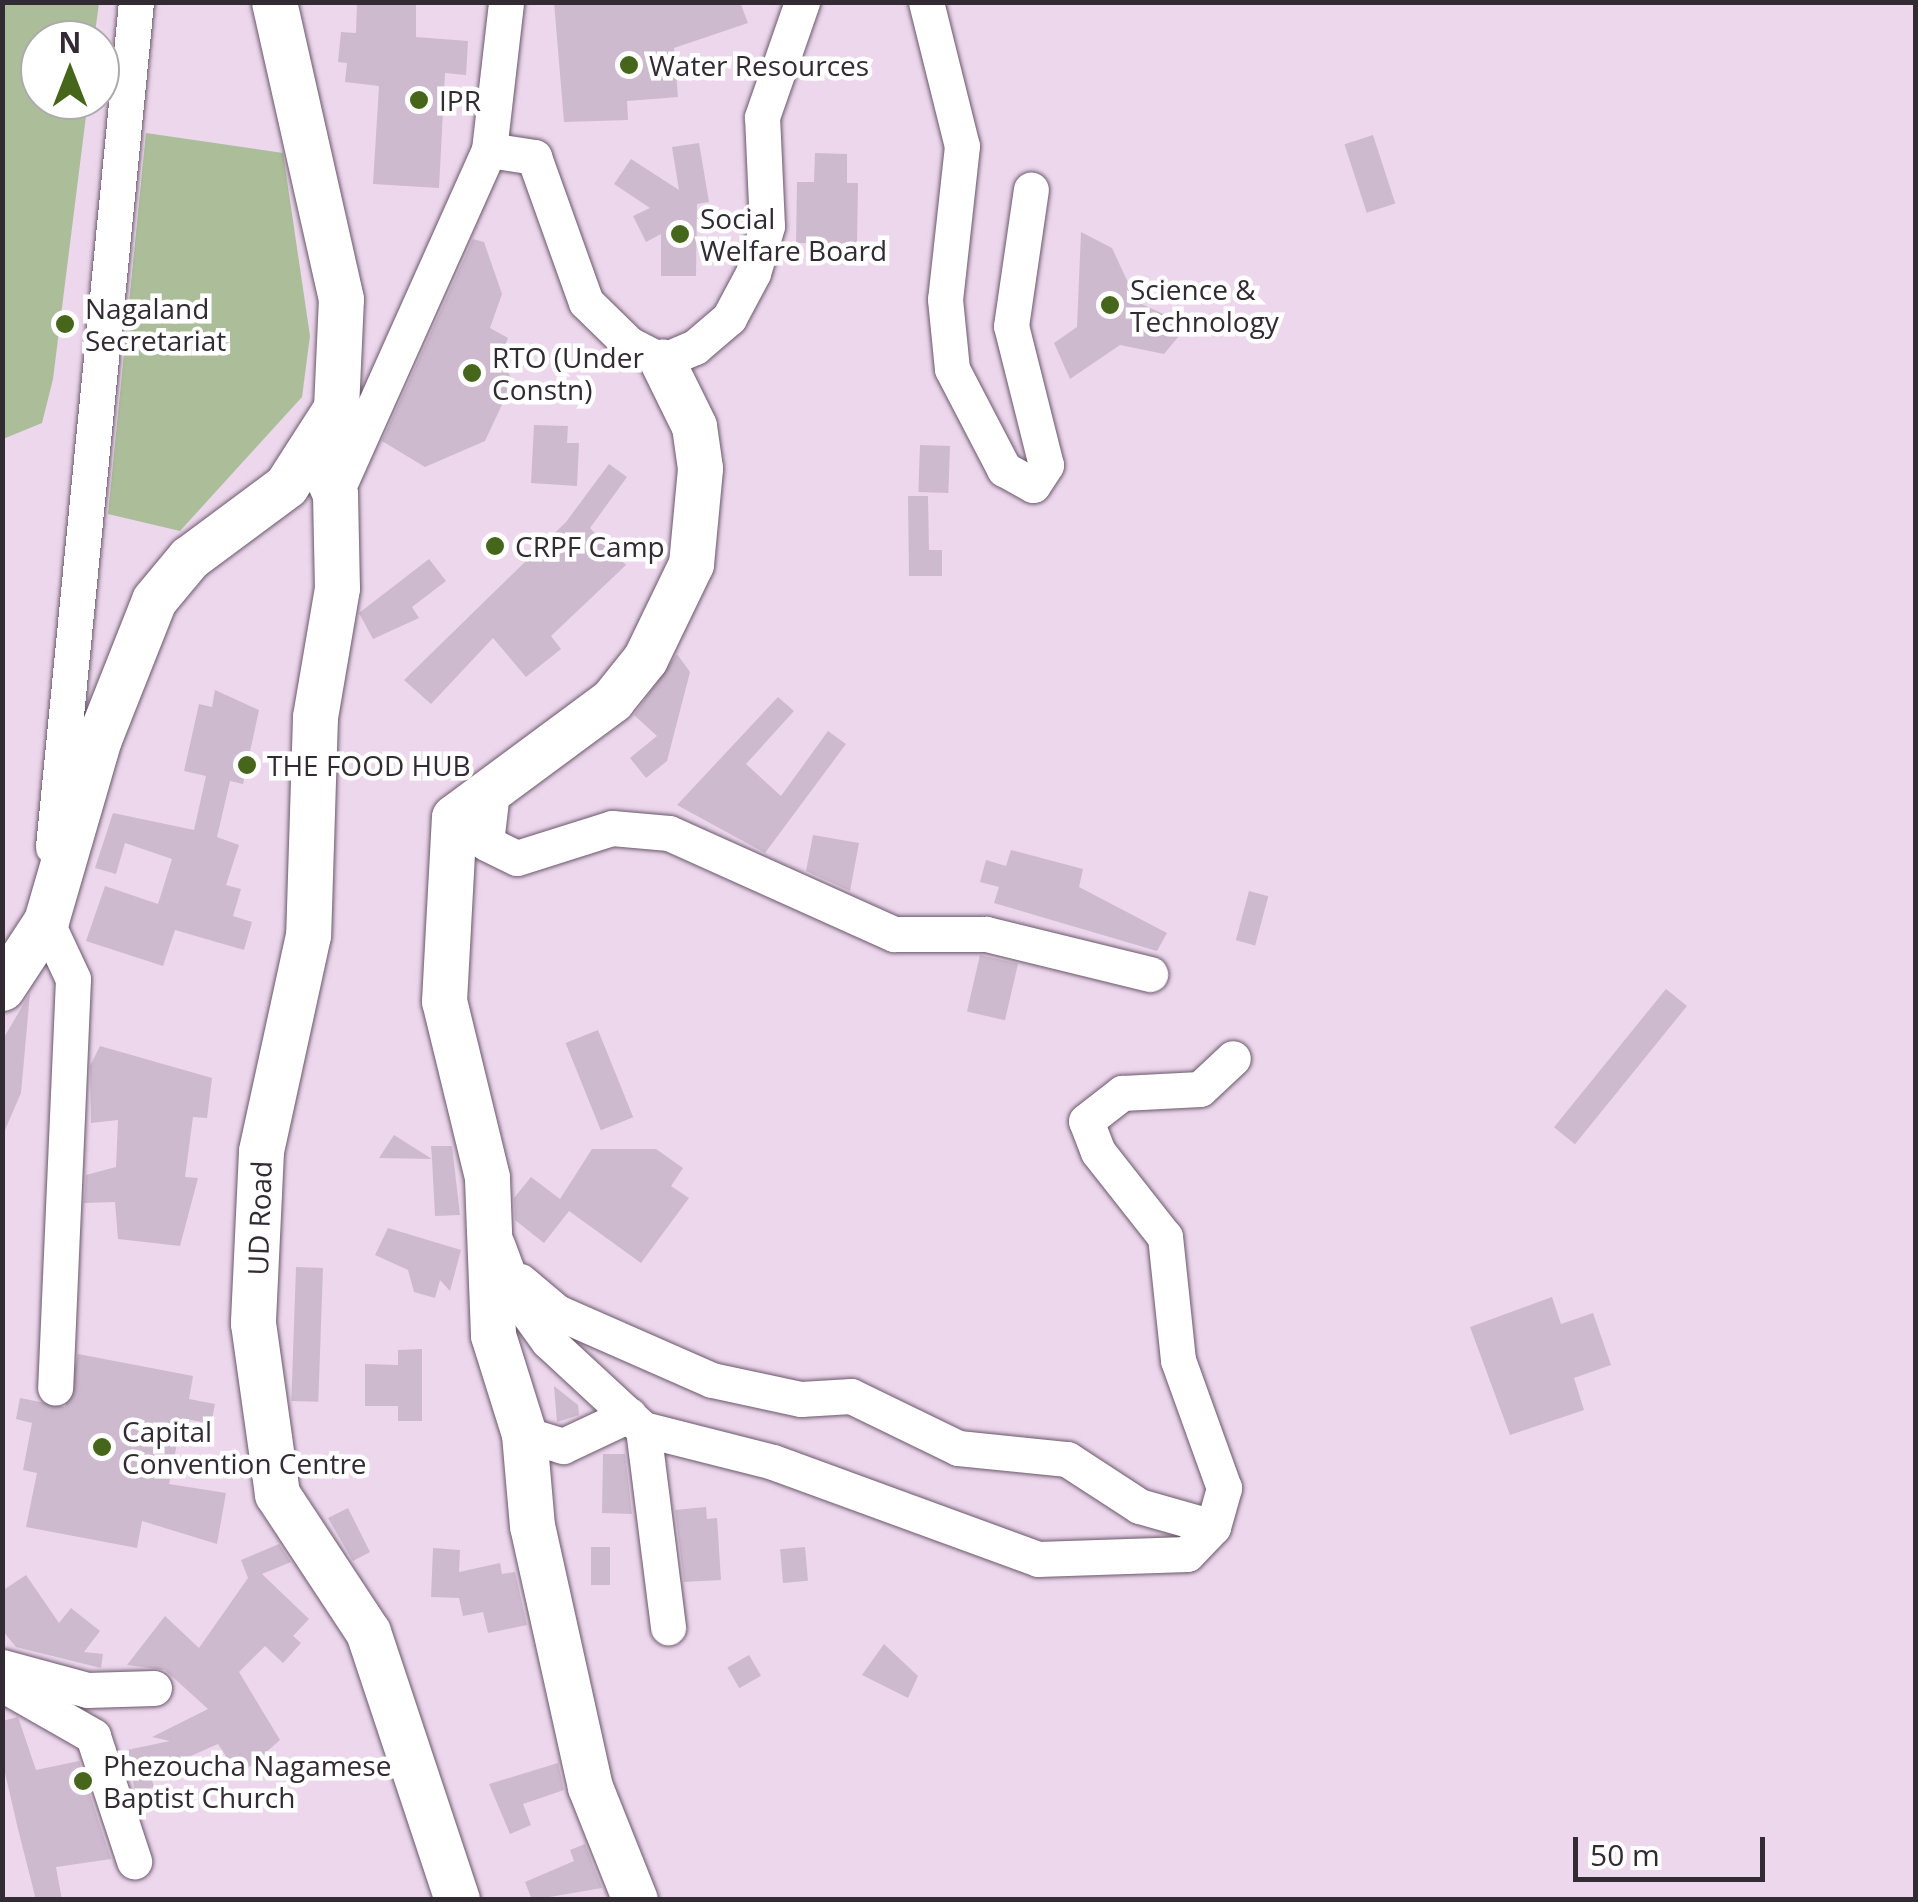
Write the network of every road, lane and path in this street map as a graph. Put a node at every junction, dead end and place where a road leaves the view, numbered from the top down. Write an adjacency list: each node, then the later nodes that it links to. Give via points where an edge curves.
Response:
1 (136, 2): 12 (street)
2 (274, 2): 9 (main road, via 345,336 336,408)
3 (506, 2): 6 (street)
4 (802, 2): 8 (street, via 760,130 767,226 752,274 729,318)
5 (926, 2): 7 (street, via 962,146 945,300 952,369 1004,469 1033,486 1046,466 1010,326)
6 (489, 150): 8 (street, via 534,157 586,302 629,344); 10 (street)
7 (1030, 189)
8 (662, 361): 11 (main road, via 694,426 700,468 691,564 645,659 612,700)
9 (312, 444): 10 (main road, UD Road); 12 (main road, via 286,486 189,558 154,600 99,739)
10 (335, 494): 26 (main road, UD Road, via 339,554 315,717 308,935 260,1151 253,1323 277,1494 368,1632)
11 (493, 783): 13 (street, via 486,842 517,858 612,828 669,833 894,934 986,934); 16 (main road, via 450,829 444,1001)
12 (46, 921): 14 (main road); 17 (street, via 73,979)
13 (1150, 974)
14 (2, 988)
15 (1233, 1058): 20 (street, via 1212,1084 1122,1093 1086,1121 1098,1152 1165,1237 1178,1360 1224,1488)
16 (499, 1250): 18 (street, via 517,1298 576,1376); 19 (main road, via 493,1336); 20 (street, via 558,1312 712,1380 801,1399 851,1396 958,1448 1067,1459 1139,1506)
17 (55, 1388)
18 (636, 1422): 19 (street, via 563,1446); 20 (street, via 773,1462 1038,1559 1163,1559 1187,1554); 21 (street)
19 (524, 1434): 27 (main road, via 532,1526 590,1786)
20 (1212, 1527)
21 (668, 1627)
22 (2, 1667): 24 (street, via 87,1690)
23 (2, 1684): 25 (street, via 93,1736)
24 (154, 1688)
25 (134, 1861)
26 (457, 1900)
27 (635, 1900)

